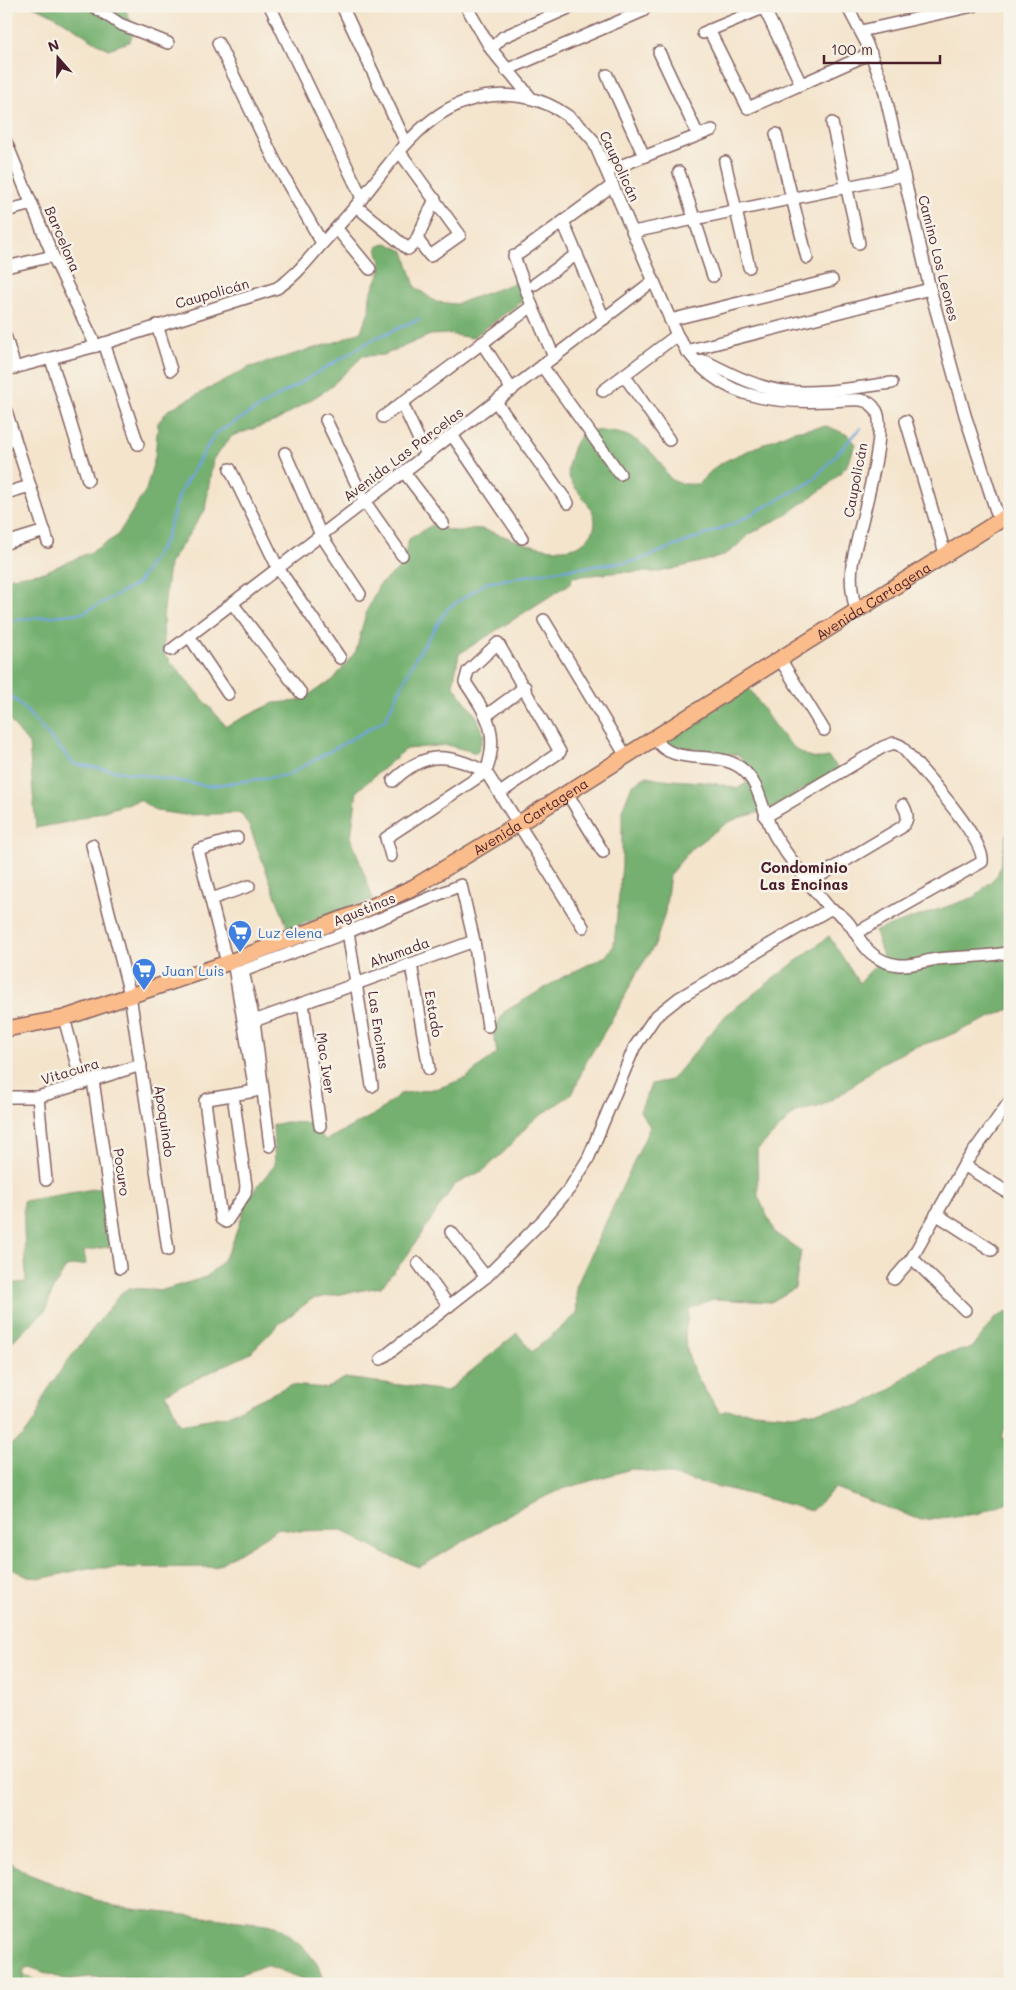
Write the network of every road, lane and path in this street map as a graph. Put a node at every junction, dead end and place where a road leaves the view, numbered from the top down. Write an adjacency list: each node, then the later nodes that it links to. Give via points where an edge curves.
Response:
1 (93, 6): 12 (street, via 120,24)
2 (270, 6): 37 (street)
3 (342, 6): 26 (street)
4 (466, 6): 14 (street)
5 (573, 6): 14 (street, via 502,38)
6 (847, 6): 11 (street, Camino Los Leones)
7 (973, 6): 11 (street)
8 (766, 7): 19 (street); 19 (street, via 706,32 748,108)
9 (629, 11): 10 (street); 17 (street)
10 (643, 11)
11 (861, 31): 16 (street, Camino Los Leones)
12 (168, 43)
13 (218, 43): 46 (street, via 276,163)
14 (491, 50): 17 (street)
15 (659, 52): 24 (street)
16 (871, 53): 19 (street); 32 (street, Camino Los Leones, via 883,85)
17 (506, 70): 20 (street)
18 (607, 75): 27 (street)
19 (801, 84)
20 (531, 98): 26 (street, Caupolicán, via 497,95 463,101 432,118); 30 (street, Caupolicán, via 556,108 578,124 593,140)
21 (832, 123): 34 (street)
22 (712, 130): 24 (street)
23 (776, 134): 35 (street)
24 (698, 135): 27 (street)
25 (6, 142): 28 (street, Barcelona)
26 (403, 147): 36 (street); 37 (street, Caupolicán)
27 (644, 156): 30 (street)
28 (9, 157): 38 (street, Barcelona)
29 (724, 162): 39 (street)
30 (607, 171): 33 (street, Caupolicán)
31 (679, 172): 41 (street)
32 (904, 175): 34 (street); 58 (street, Camino Los Leones)
33 (613, 185): 42 (street); 44 (street, Caupolicán)
34 (847, 187): 35 (street); 47 (street)
35 (792, 198): 39 (street); 50 (street)
36 (434, 199): 45 (street); 45 (street, via 460,235 430,256)
37 (359, 202): 43 (street, Caupolicán); 45 (street, via 403,246 411,248)
38 (32, 204): 40 (street); 49 (street, Barcelona)
39 (735, 210): 41 (street); 51 (street)
40 (6, 211)
41 (694, 219): 44 (street); 54 (street)
42 (563, 222): 48 (street); 59 (street, via 517,254)
43 (337, 228): 46 (street, Caupolicán); 53 (street)
44 (633, 232): 56 (street, Caupolicán)
45 (417, 239)
46 (322, 243): 62 (street, Caupolicán, via 298,272 277,288)
47 (859, 243)
48 (576, 254): 57 (street); 60 (street)
49 (53, 256): 52 (street); 66 (street, Barcelona)
50 (807, 258)
51 (749, 267)
52 (6, 268)
53 (370, 269)
54 (713, 276)
55 (832, 280): 61 (street)
56 (653, 281): 60 (street, Avenida Las Parcelas); 61 (street, Caupolicán)
57 (535, 284)
58 (930, 289): 67 (street); 97 (street, Camino Los Leones, via 965,415)
59 (532, 306): 65 (street); 68 (street)
60 (604, 319): 68 (street, Avenida Las Parcelas)
61 (670, 320): 63 (street, Caupolicán)
62 (157, 325): 66 (street, Caupolicán); 73 (street)
63 (677, 336): 67 (street, Caupolicán); 74 (street)
64 (6, 338): 72 (street)
65 (482, 343): 76 (street); 79 (street)
66 (100, 344): 69 (street, Caupolicán); 86 (street, Barcelona)
67 (686, 350): 70 (street, Caupolicán)
68 (554, 357): 71 (street, Avenida Las Parcelas)
69 (51, 359): 72 (street, Caupolicán); 92 (street)
70 (696, 362): 75 (street, via 705,361 761,385 784,391); 107 (street, Caupolicán, via 720,382 749,395 804,402 862,400 876,410 880,423 877,448 852,566)
71 (542, 366): 76 (street, Avenida Las Parcelas); 91 (street)
72 (11, 369)
73 (171, 370)
74 (624, 375): 77 (street); 85 (street)
75 (892, 383)
76 (512, 390): 78 (street, Avenida Las Parcelas)
77 (603, 391)
78 (496, 402): 84 (street, Avenida Las Parcelas); 96 (street)
79 (402, 403): 81 (street); 88 (street)
80 (6, 411): 93 (street)
81 (383, 417)
82 (326, 420): 95 (street)
83 (906, 421): 102 (street)
84 (452, 435): 88 (street, Avenida Las Parcelas); 100 (street)
85 (669, 440)
86 (138, 444)
87 (285, 453): 99 (street)
88 (426, 455): 90 (street, Avenida Las Parcelas)
89 (230, 469): 104 (street)
90 (404, 472): 95 (street, Avenida Las Parcelas); 98 (street)
91 (620, 474)
92 (88, 480)
93 (30, 486): 94 (street); 101 (street, via 46,536)
94 (6, 493)
95 (365, 502): 99 (street, Avenida Las Parcelas); 103 (street)
96 (568, 503)
97 (1004, 517): 102 (main road, Avenida Cartagena)
98 (443, 523)
99 (321, 535): 104 (street, Avenida Las Parcelas); 105 (street)
100 (522, 538)
101 (6, 542)
102 (946, 553): 107 (main road, Avenida Cartagena)
103 (402, 555)
104 (278, 568): 106 (street, Avenida Las Parcelas); 111 (street)
105 (360, 594)
106 (232, 603): 109 (street, Avenida Las Parcelas); 114 (street)
107 (856, 610): 112 (main road, Avenida Cartagena)
108 (544, 620): 119 (street)
109 (189, 636): 110 (street, Avenida Las Parcelas); 115 (street)
110 (171, 650)
111 (340, 658)
112 (780, 659): 117 (street); 118 (main road, Avenida Cartagena)
113 (525, 687): 116 (street); 116 (street, via 498,643 468,671 465,682); 122 (street, via 560,752)
114 (301, 693)
115 (228, 694)
116 (487, 715): 120 (street, via 492,742)
117 (824, 730)
118 (655, 738): 119 (main road, Avenida Cartagena); 125 (street, via 668,752 722,759 741,768 755,786)
119 (626, 756): 123 (main road, Avenida Cartagena)
120 (486, 772): 121 (street, via 460,759 435,758 414,766); 122 (street); 130 (street, via 386,838)
121 (393, 782)
122 (500, 793): 126 (street)
123 (567, 793): 126 (main road, Avenida Cartagena); 129 (street)
124 (903, 805): 131 (street, via 908,814 902,827)
125 (765, 817): 131 (street); 137 (street, via 894,743 901,746 937,788 976,841 982,862)
126 (518, 824): 135 (main road, Avenida Cartagena); 136 (street)
127 (237, 838): 133 (street, via 198,850)
128 (92, 845): 143 (street, Apoquindo)
129 (603, 852)
130 (391, 856)
131 (808, 883): 134 (street)
132 (249, 886): 133 (street)
133 (211, 899): 140 (street)
134 (830, 909): 137 (street, via 846,918); 171 (street, via 679,998 655,1017 634,1048 580,1175 544,1220)
135 (347, 925): 138 (street, Agustinas, via 462,885); 140 (main road, Avenida Cartagena); 142 (street, Las Encinas); 146 (street, Agustinas, via 243,971)
136 (583, 927)
137 (856, 932): 139 (street, via 872,954 884,962 898,965 939,959 982,958)
138 (474, 941): 141 (street, Ahumada); 147 (street)
139 (1010, 952)
140 (230, 962): 143 (main road, Avenida Cartagena); 154 (street, via 255,1091)
141 (410, 964): 142 (street, Ahumada); 150 (street, Estado)
142 (357, 984): 144 (street, Ahumada); 153 (street, Las Encinas)
143 (130, 995): 145 (main road, Avenida Cartagena); 149 (street, Apoquindo)
144 (303, 1003): 146 (street, Ahumada); 159 (street, Mac Iver)
145 (64, 1018): 148 (main road, Avenida Cartagena); 152 (street)
146 (254, 1021): 160 (street)
147 (488, 1026)
148 (6, 1029)
149 (141, 1065): 151 (street, Vitacura); 166 (street, Apoquindo)
150 (429, 1069)
151 (93, 1080): 152 (street, Vitacura); 170 (street, Pocuro)
152 (82, 1084): 156 (street, Vitacura)
153 (372, 1086)
154 (233, 1095): 154 (street, via 208,1099 205,1105 222,1219 226,1222 245,1194 246,1186)
155 (6, 1097): 156 (street, Vitacura)
156 (38, 1097): 162 (street)
157 (1010, 1101): 158 (street)
158 (1005, 1118): 161 (street)
159 (320, 1126)
160 (270, 1146)
161 (964, 1165): 163 (street); 164 (street)
162 (46, 1180)
163 (1010, 1194)
164 (936, 1214): 167 (street); 168 (street)
165 (451, 1232): 171 (street)
166 (168, 1250)
167 (992, 1250)
168 (912, 1258): 172 (street); 174 (street)
169 (418, 1263): 173 (street)
170 (120, 1268)
171 (486, 1277): 173 (street)
172 (894, 1279)
173 (449, 1306): 175 (street)
174 (965, 1310)
175 (380, 1359)

